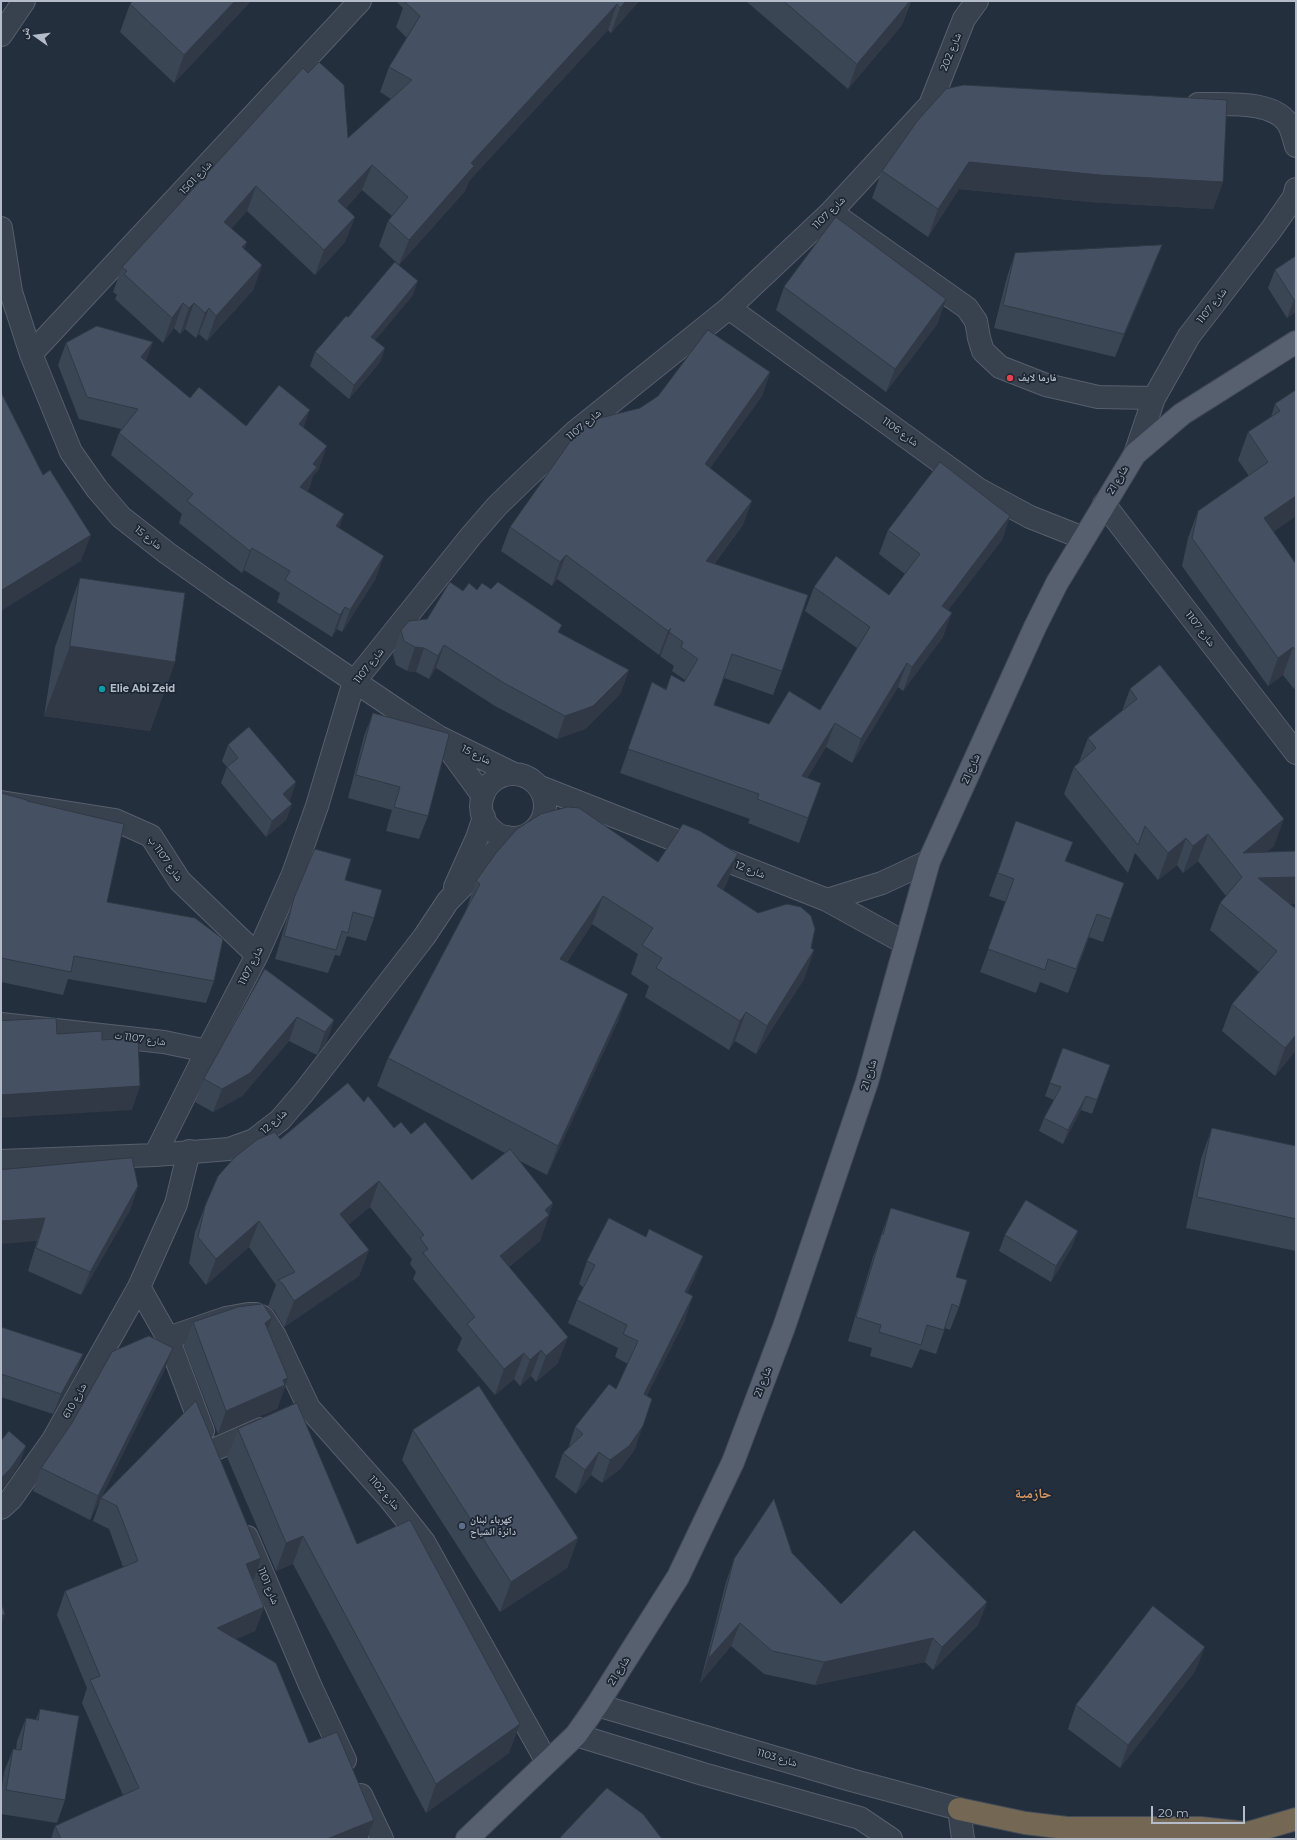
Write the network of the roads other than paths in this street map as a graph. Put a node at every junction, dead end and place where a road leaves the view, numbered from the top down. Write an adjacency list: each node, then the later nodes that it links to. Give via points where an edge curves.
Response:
1 (24, 1): 4 (street)
2 (360, 1): 15 (street, شارع 1501)
3 (977, 1): 7 (street, شارع 202, via 964,19)
4 (1, 35)
5 (977, 98): 7 (street, via 963,98)
6 (1181, 104): 8 (street, via 1251,105 1273,111 1289,124)
7 (930, 105): 10 (street, شارع 1107)
8 (1296, 146)
9 (1296, 189): 16 (street, شارع 1107, via 1294,197 1270,230 1189,336)
10 (831, 212): 13 (street, شارع 1107); 16 (street, via 967,308 976,321 983,351 1000,366 1046,385 1098,397)
11 (1, 228): 12 (street, شارع 15)
12 (6, 293): 15 (street, شارع 15)
13 (729, 308): 19 (street, شارع 1106, via 978,489 1030,517); 20 (street, شارع 1107, via 576,430 498,506)
14 (1296, 342): 17 (main road, شارع 21, via 1182,414)
15 (31, 354): 20 (street, شارع 15, via 71,452 97,489 122,517 167,553)
16 (1154, 398): 17 (street, شارع 1107)
17 (1135, 454): 18 (main road, شارع 21)
18 (1104, 504): 19 (main road, شارع 21); 22 (street, شارع 1107)
19 (1083, 538): 30 (main road, شارع 21, via 1035,627)
20 (354, 682): 21 (street, شارع 15); 34 (street, شارع 1107, via 317,806 293,874)
21 (439, 737): 23 (street, شارع 15); 26 (street, شارع 15)
22 (1296, 754)
23 (514, 774): 24 (street, via 524,775); 26 (street, via 504,775 487,787)
24 (540, 787): 27 (street, شارع 12); 28 (street, via 546,805)
25 (1, 802): 34 (street, شارع 1107 ب, via 115,820 151,836 180,882)
26 (483, 807): 29 (street, via 489,826); 32 (street, شارع 12, via 477,838)
27 (628, 822): 28 (street, شارع 12); 31 (street, شارع 12)
28 (540, 823): 29 (street, via 526,835)
29 (507, 837): 32 (street, شارع 12)
30 (929, 861): 31 (street, via 882,883); 33 (main road, شارع 21)
31 (827, 900): 33 (street, شارع 12)
32 (448, 901): 37 (street, شارع 12, via 419,943 280,1120 254,1140 229,1149)
33 (906, 943): 47 (main road, شارع 21, via 867,1082 784,1327 733,1462 678,1578)
34 (257, 955): 36 (street, شارع 1107)
35 (1, 1024): 36 (street, شارع 1107 ت, via 164,1042)
36 (207, 1051): 38 (street, شارع 1107)
37 (189, 1151): 38 (street, شارع 12); 40 (street, via 176,1204)
38 (156, 1155): 39 (street, شارع 12)
39 (1, 1160)
40 (139, 1287): 41 (street); 45 (street, شارع 610, via 53,1440 11,1499)
41 (168, 1338): 42 (street, شارع 1102, via 226,1318 256,1314 262,1317 274,1336); 43 (street)
42 (309, 1408): 43 (street); 49 (street, شارع 1102, via 389,1498 424,1542)
43 (211, 1451): 44 (street)
44 (220, 1473)
45 (1, 1508)
46 (239, 1517): 53 (street, شارع 1101, via 310,1685)
47 (597, 1705): 48 (main road, شارع 21); 50 (street, شارع 1103)
48 (576, 1735): 49 (main road, شارع 21); 55 (street, via 702,1774 860,1818)
49 (547, 1762): 54 (main road, شارع 21)
50 (959, 1809): 52 (highway, via 1025,1823 1067,1828 1200,1828); 56 (street)
51 (1296, 1819): 52 (highway)
52 (1237, 1836)
53 (382, 1839)
54 (467, 1839)
55 (891, 1839)
56 (963, 1839)

